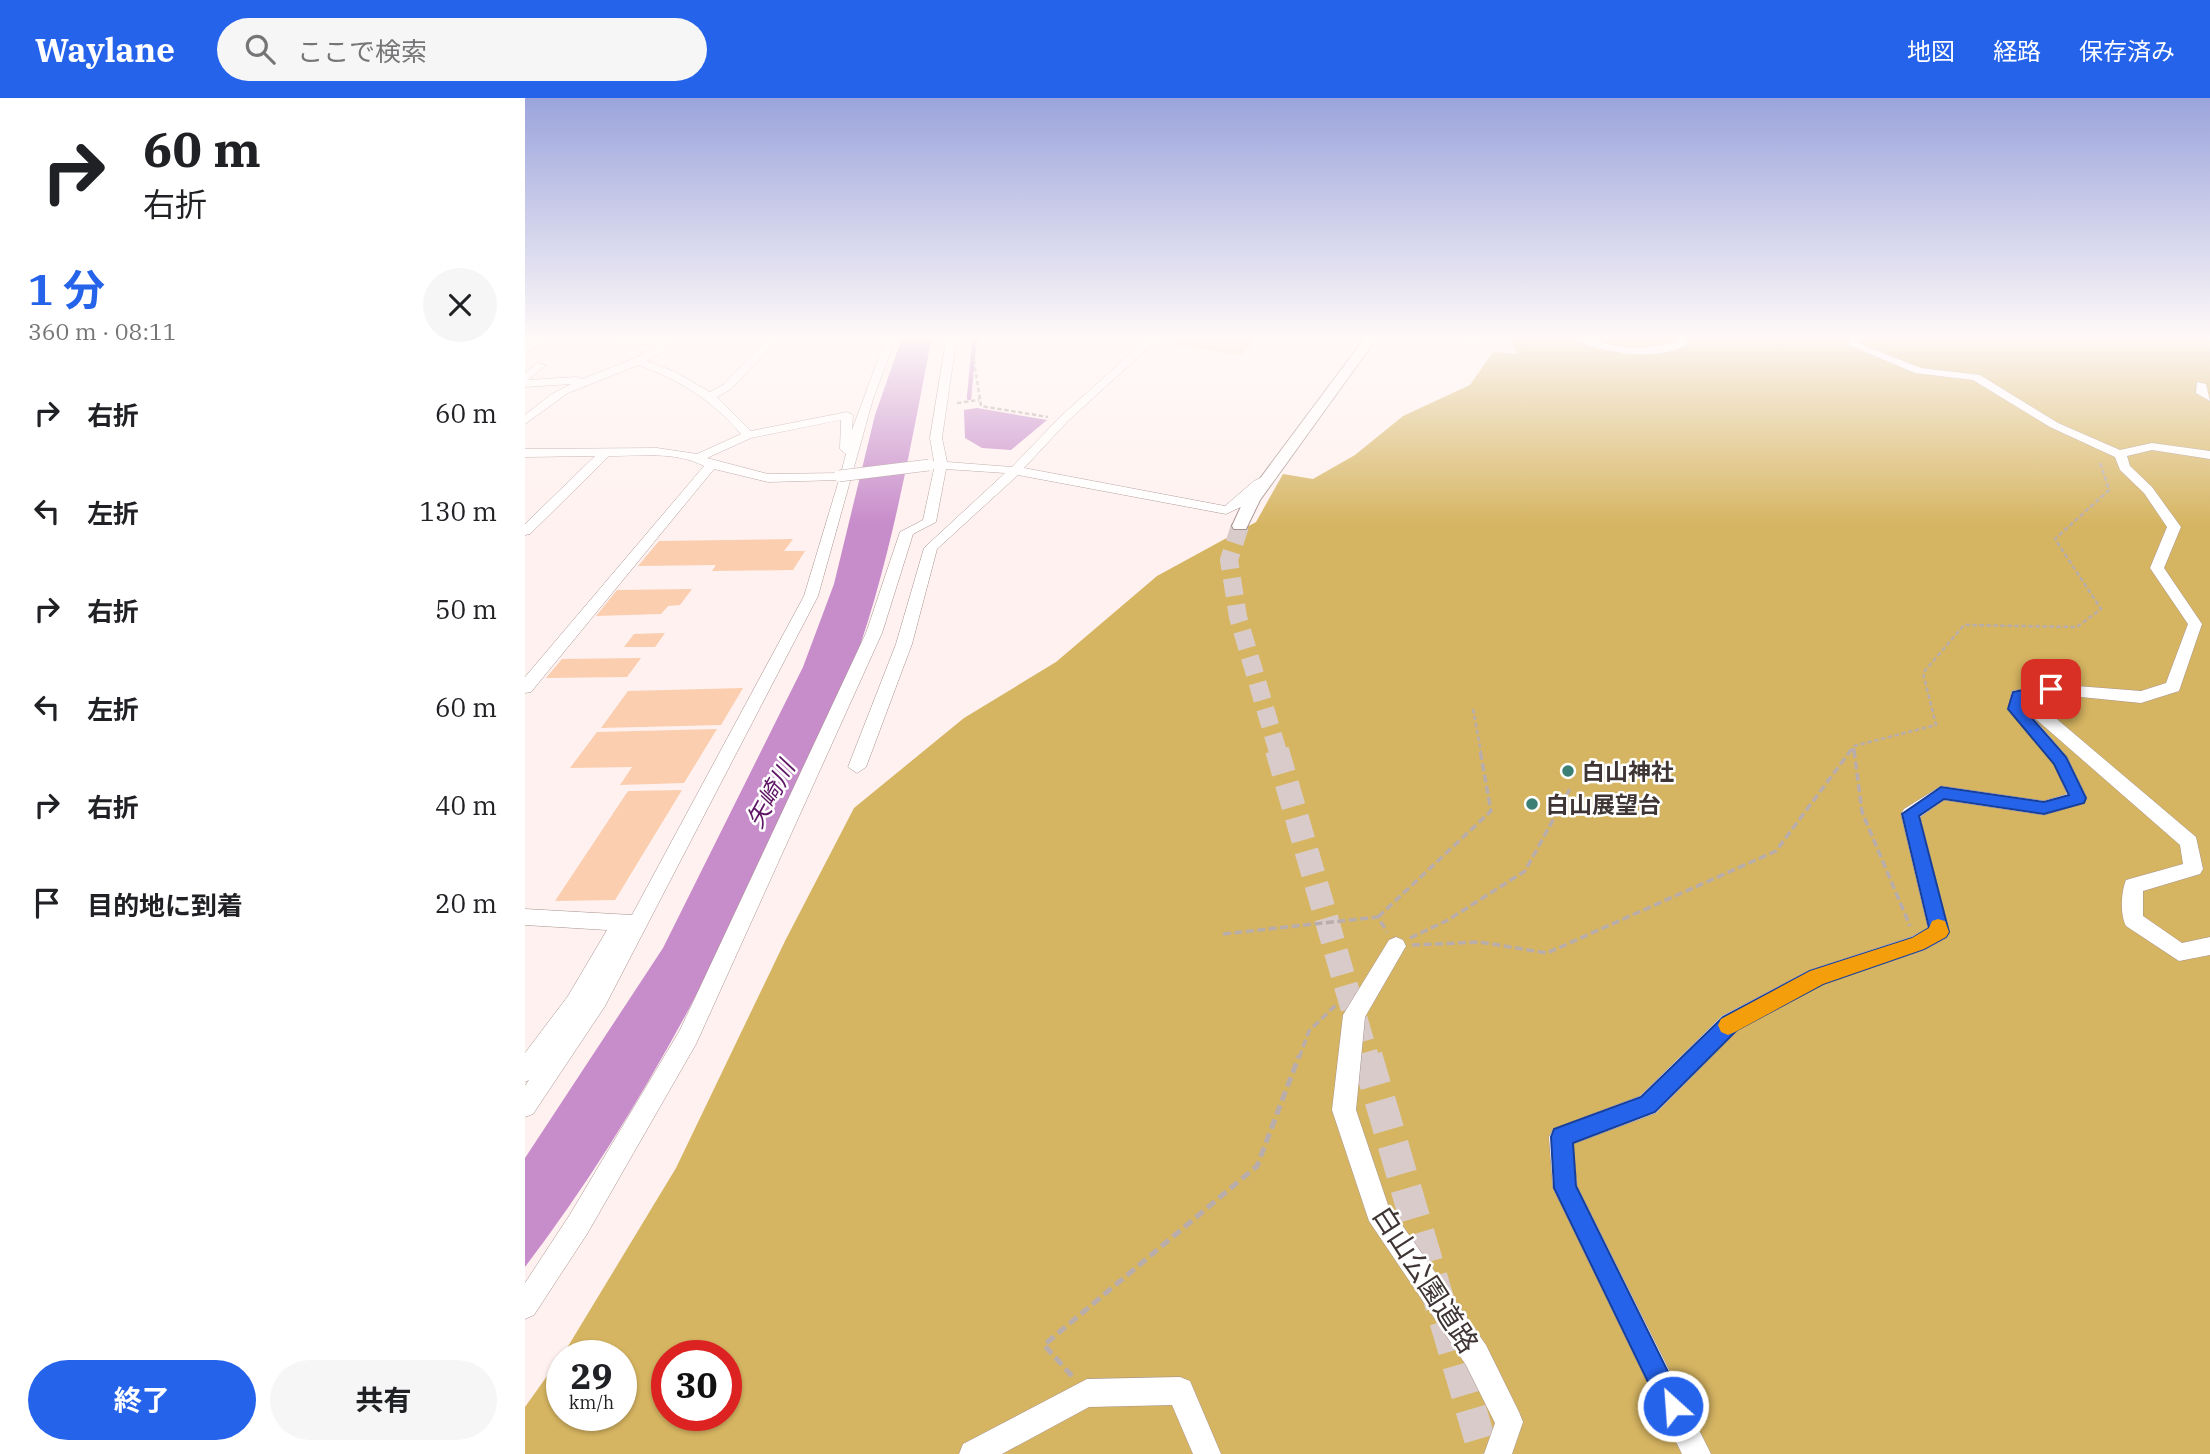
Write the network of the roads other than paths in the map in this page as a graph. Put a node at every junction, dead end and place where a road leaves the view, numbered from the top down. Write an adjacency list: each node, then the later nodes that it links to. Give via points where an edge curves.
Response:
1 (554, 398): 8 (street)
2 (713, 398): 9 (street)
3 (871, 398): 11 (street)
4 (942, 398): 16 (street)
5 (1087, 398): 17 (street)
6 (1328, 398): 18 (street)
7 (2011, 398): 14 (street, via 2054,425)
8 (525, 421)
9 (748, 435): 11 (street, via 847,415 846,449); 15 (street)
10 (607, 451): 12 (street); 15 (street, via 656,452); 20 (street)
11 (852, 452): 25 (street, via 811,596)
12 (525, 453)
13 (2210, 454): 14 (street, via 2132,447)
14 (2120, 455): 22 (street, via 2124,467 2148,490 2173,527 2157,568 2195,624 2173,687 2141,698 2051,689)
15 (705, 461): 16 (street, bridge, via 768,478 839,476); 21 (street)
16 (935, 465): 17 (street); 30 (street, via 929,522 907,532 874,632 688,1037)
17 (1015, 471): 18 (street, via 1226,510 1235,507 1258,481); 23 (street, via 931,548 904,644)
18 (1271, 477): 19 (street, via 1252,500)
19 (1241, 526)
20 (525, 531)
21 (525, 688)
22 (2018, 695): 27 (street, via 2189,842 2193,869 2133,886 2133,920 2179,952); 34 (street, via 2015,709 2061,761 2078,798 2044,808 1941,793 1910,814 1939,932 1917,944 1817,977 1730,1023 1648,1105 1561,1137 1565,1188)
23 (857, 767)
24 (525, 917): 25 (street)
25 (630, 923): 28 (street); 29 (street, via 597,999)
26 (1396, 946): 33 (street, 白山公園道路, via 1354,1015 1344,1110 1378,1212 1476,1355 1509,1422)
27 (2210, 946)
28 (525, 1071)
29 (525, 1106)
30 (525, 1306)
31 (974, 1454): 32 (street, via 1087,1394 1179,1391)
32 (1207, 1454)
33 (1498, 1454)
34 (1697, 1454)

